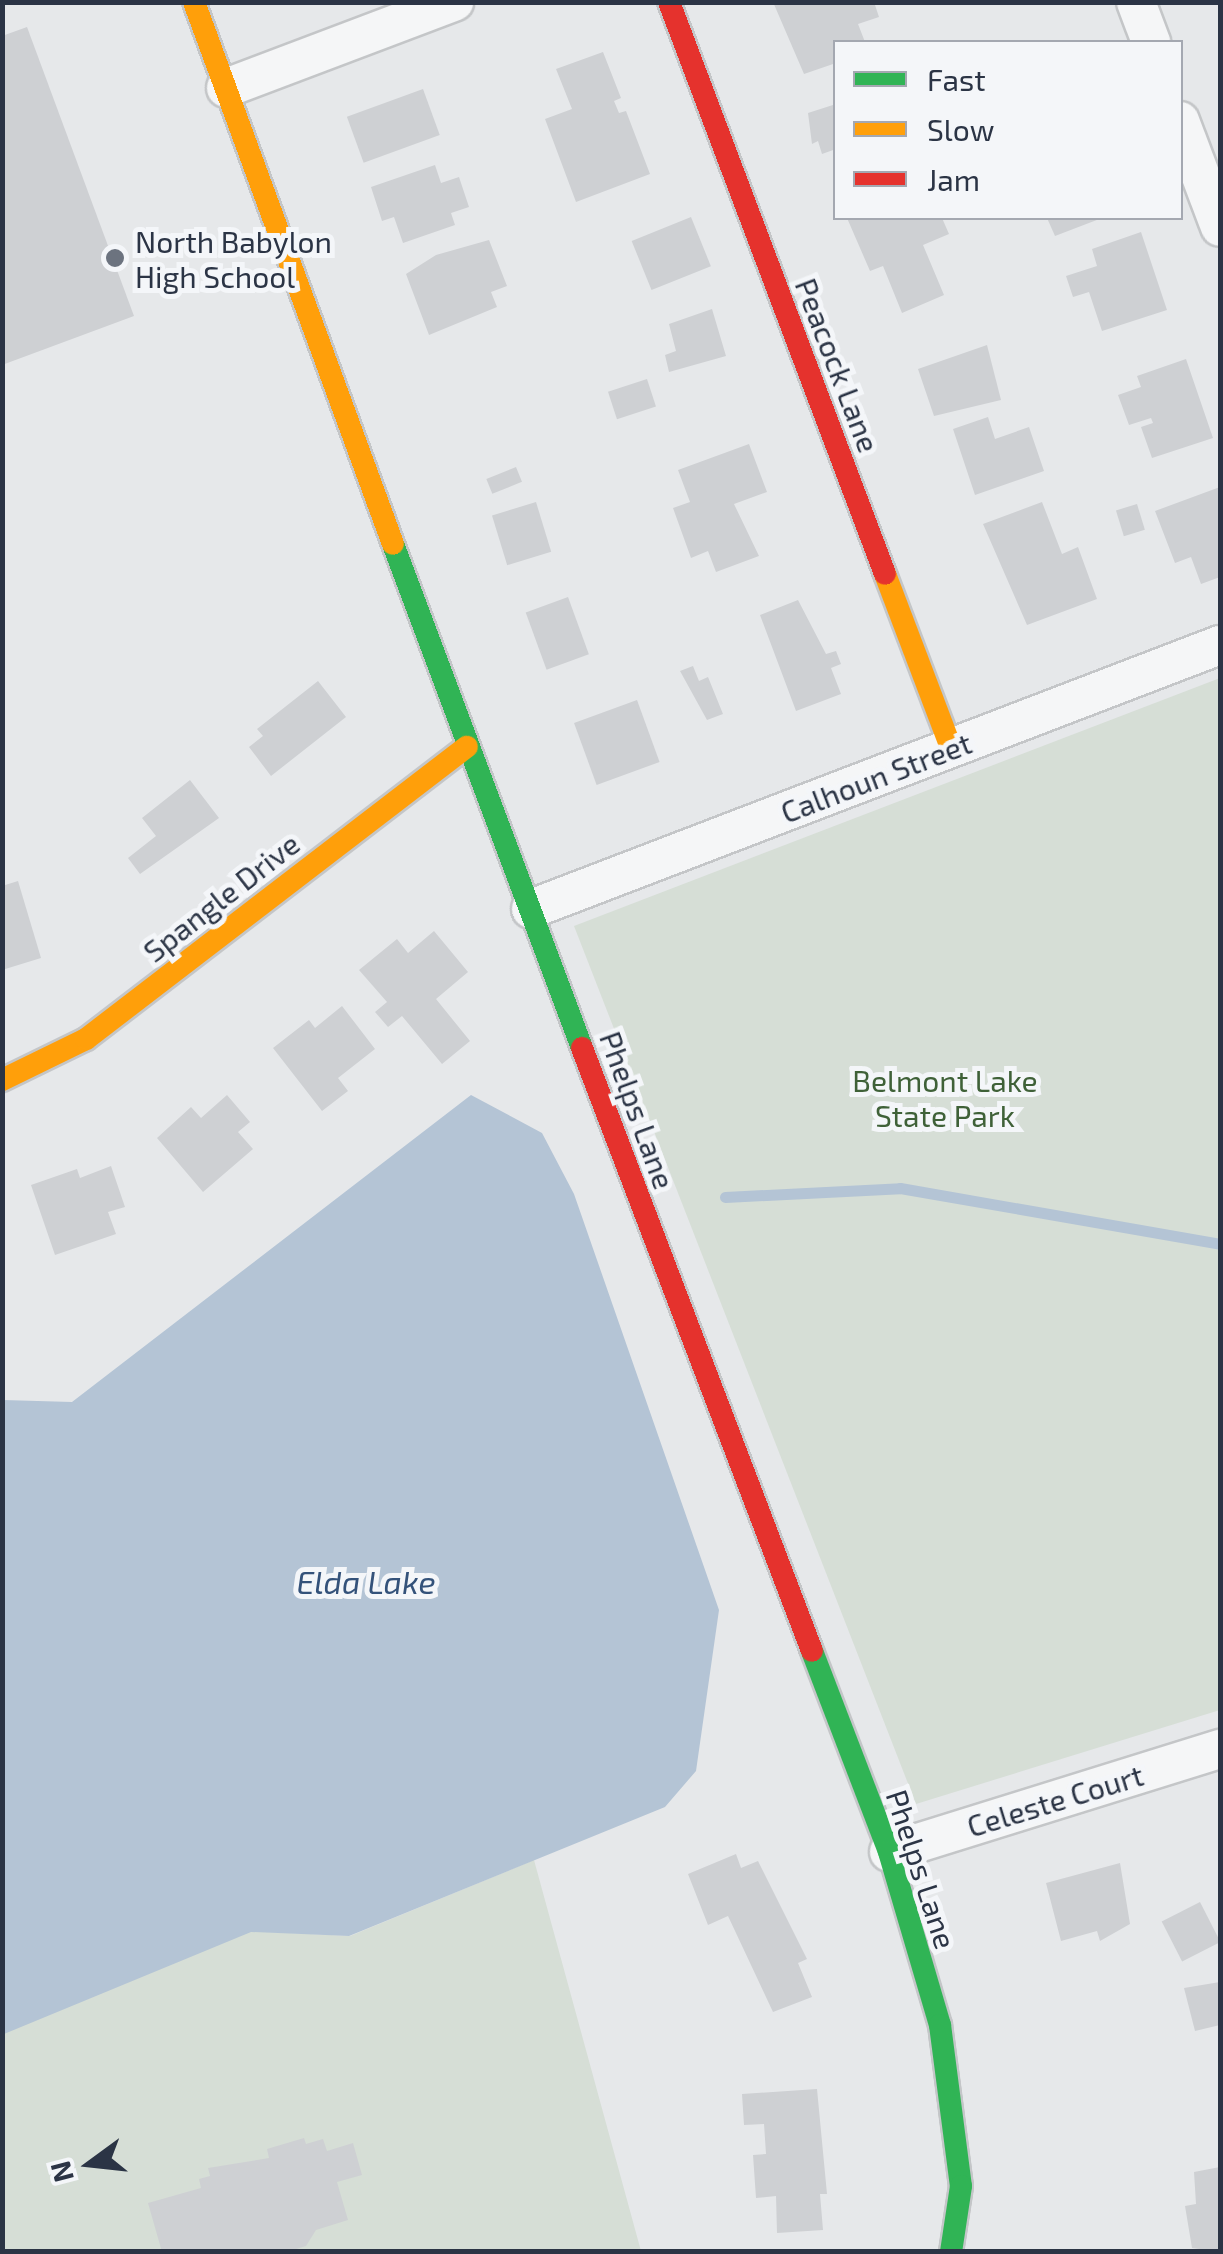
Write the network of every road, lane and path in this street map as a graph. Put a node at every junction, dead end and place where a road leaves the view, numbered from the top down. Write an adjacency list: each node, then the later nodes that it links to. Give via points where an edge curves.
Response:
1 (194, 2): 6 (street, Phelps Lane)
2 (454, 2): 6 (street)
3 (668, 2): 12 (street, Peacock Lane)
4 (1136, 2): 5 (street)
5 (1150, 40)
6 (226, 88): 11 (street, Phelps Lane)
7 (1183, 127): 8 (street)
8 (1213, 183): 9 (street)
9 (1220, 227)
10 (1220, 645): 12 (street, Calhoun Street)
11 (467, 746): 13 (street, Phelps Lane); 14 (street, Spangle Drive, via 86,1039)
12 (951, 748): 13 (street, Calhoun Street)
13 (531, 909): 16 (street, Phelps Lane)
14 (2, 1080)
15 (1220, 1748): 16 (street, Celeste Court)
16 (889, 1852): 17 (street, Phelps Lane, via 940,2025 961,2186)
17 (951, 2252)

